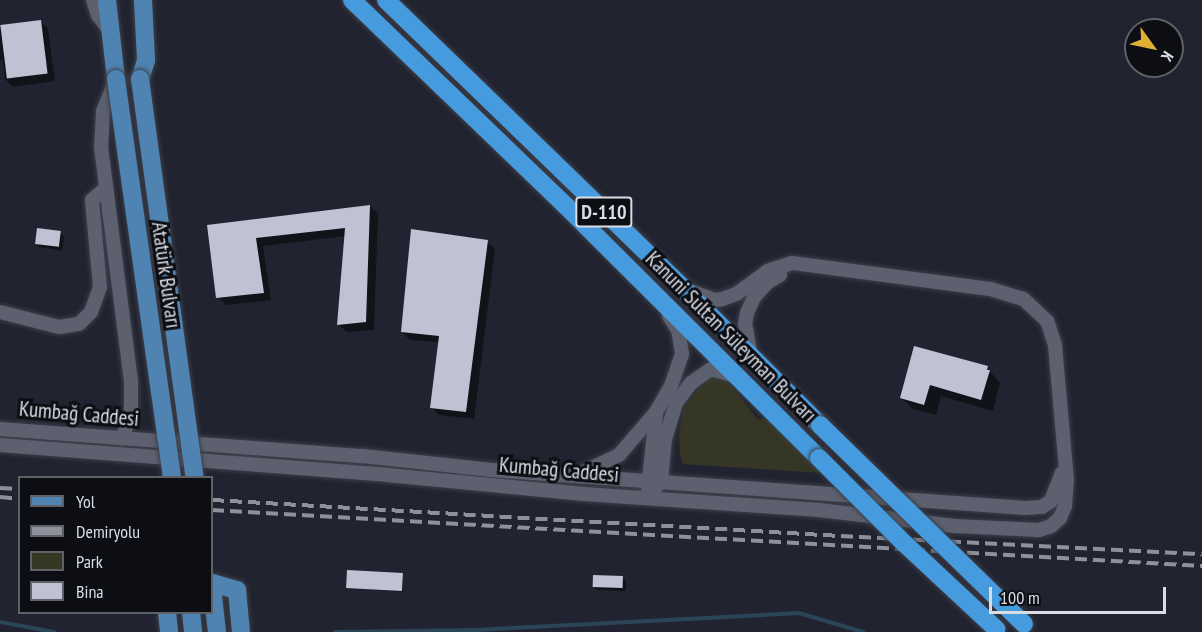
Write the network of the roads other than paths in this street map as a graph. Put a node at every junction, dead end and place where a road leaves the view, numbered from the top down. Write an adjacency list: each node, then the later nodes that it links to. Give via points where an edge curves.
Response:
1 (93, 0): 7 (street)
2 (107, 0): 7 (main road, Atatürk Bulvarı)
3 (133, 0): 9 (main road, Atatürk Bulvarı)
4 (143, 0): 9 (main road, via 146,60)
5 (387, 0): 12 (highway, Kanuni Sultan Süleyman Bulvarı / D-110)
6 (355, 3): 13 (highway, Kanuni Sultan Süleyman Bulvarı / D-110)
7 (110, 31): 8 (main road, Atatürk Bulvarı)
8 (116, 79): 10 (street, via 103,112 101,147); 22 (main road, Atatürk Bulvarı, bridge)
9 (140, 79): 23 (main road, Atatürk Bulvarı, bridge)
10 (106, 188): 14 (street, via 92,200 100,287 91,312 79,324 59,327); 19 (street, via 131,392 129,423)
11 (811, 266): 12 (street, Kumbağ Caddesi, via 780,266 722,299); 15 (street, Kumbağ Caddesi, via 781,274 754,297 745,324); 21 (street, Kumbağ Caddesi, via 990,289 1011,294 1032,306 1047,321 1055,345)
12 (684, 289): 15 (highway, Kanuni Sultan Süleyman Bulvarı / D-110)
13 (658, 296): 16 (highway, Kanuni Sultan Süleyman Bulvarı / D-110); 17 (street, via 678,330 682,354 671,386)
14 (0, 312)
15 (751, 357): 31 (highway, Kanuni Sultan Süleyman Bulvarı / D-110, bridge)
16 (742, 380): 25 (street, via 711,369 691,383 669,421); 32 (highway, Kanuni Sultan Süleyman Bulvarı / D-110, bridge)
17 (656, 412): 24 (street, via 619,455); 25 (street)
18 (0, 429): 19 (street, Kumbağ Caddesi)
19 (122, 440): 24 (street, Kumbağ Caddesi, via 204,443)
20 (0, 445): 26 (street, Kumbağ Caddesi)
21 (1064, 468): 25 (street, Kumbağ Caddesi, via 1051,501 1041,507 1026,508); 26 (street, Kumbağ Caddesi, via 1065,506 1060,518 1039,530)
22 (172, 476)
23 (195, 476)
24 (575, 476): 25 (street, Kumbağ Caddesi)
25 (654, 481): 26 (street)
26 (648, 498)
27 (213, 585): 36 (main road, via 237,590)
28 (213, 594): 35 (main road)
29 (167, 614): 33 (main road)
30 (191, 614): 34 (main road)
31 (1028, 628)
32 (998, 631)
33 (169, 632)
34 (193, 632)
35 (217, 632)
36 (241, 632)

